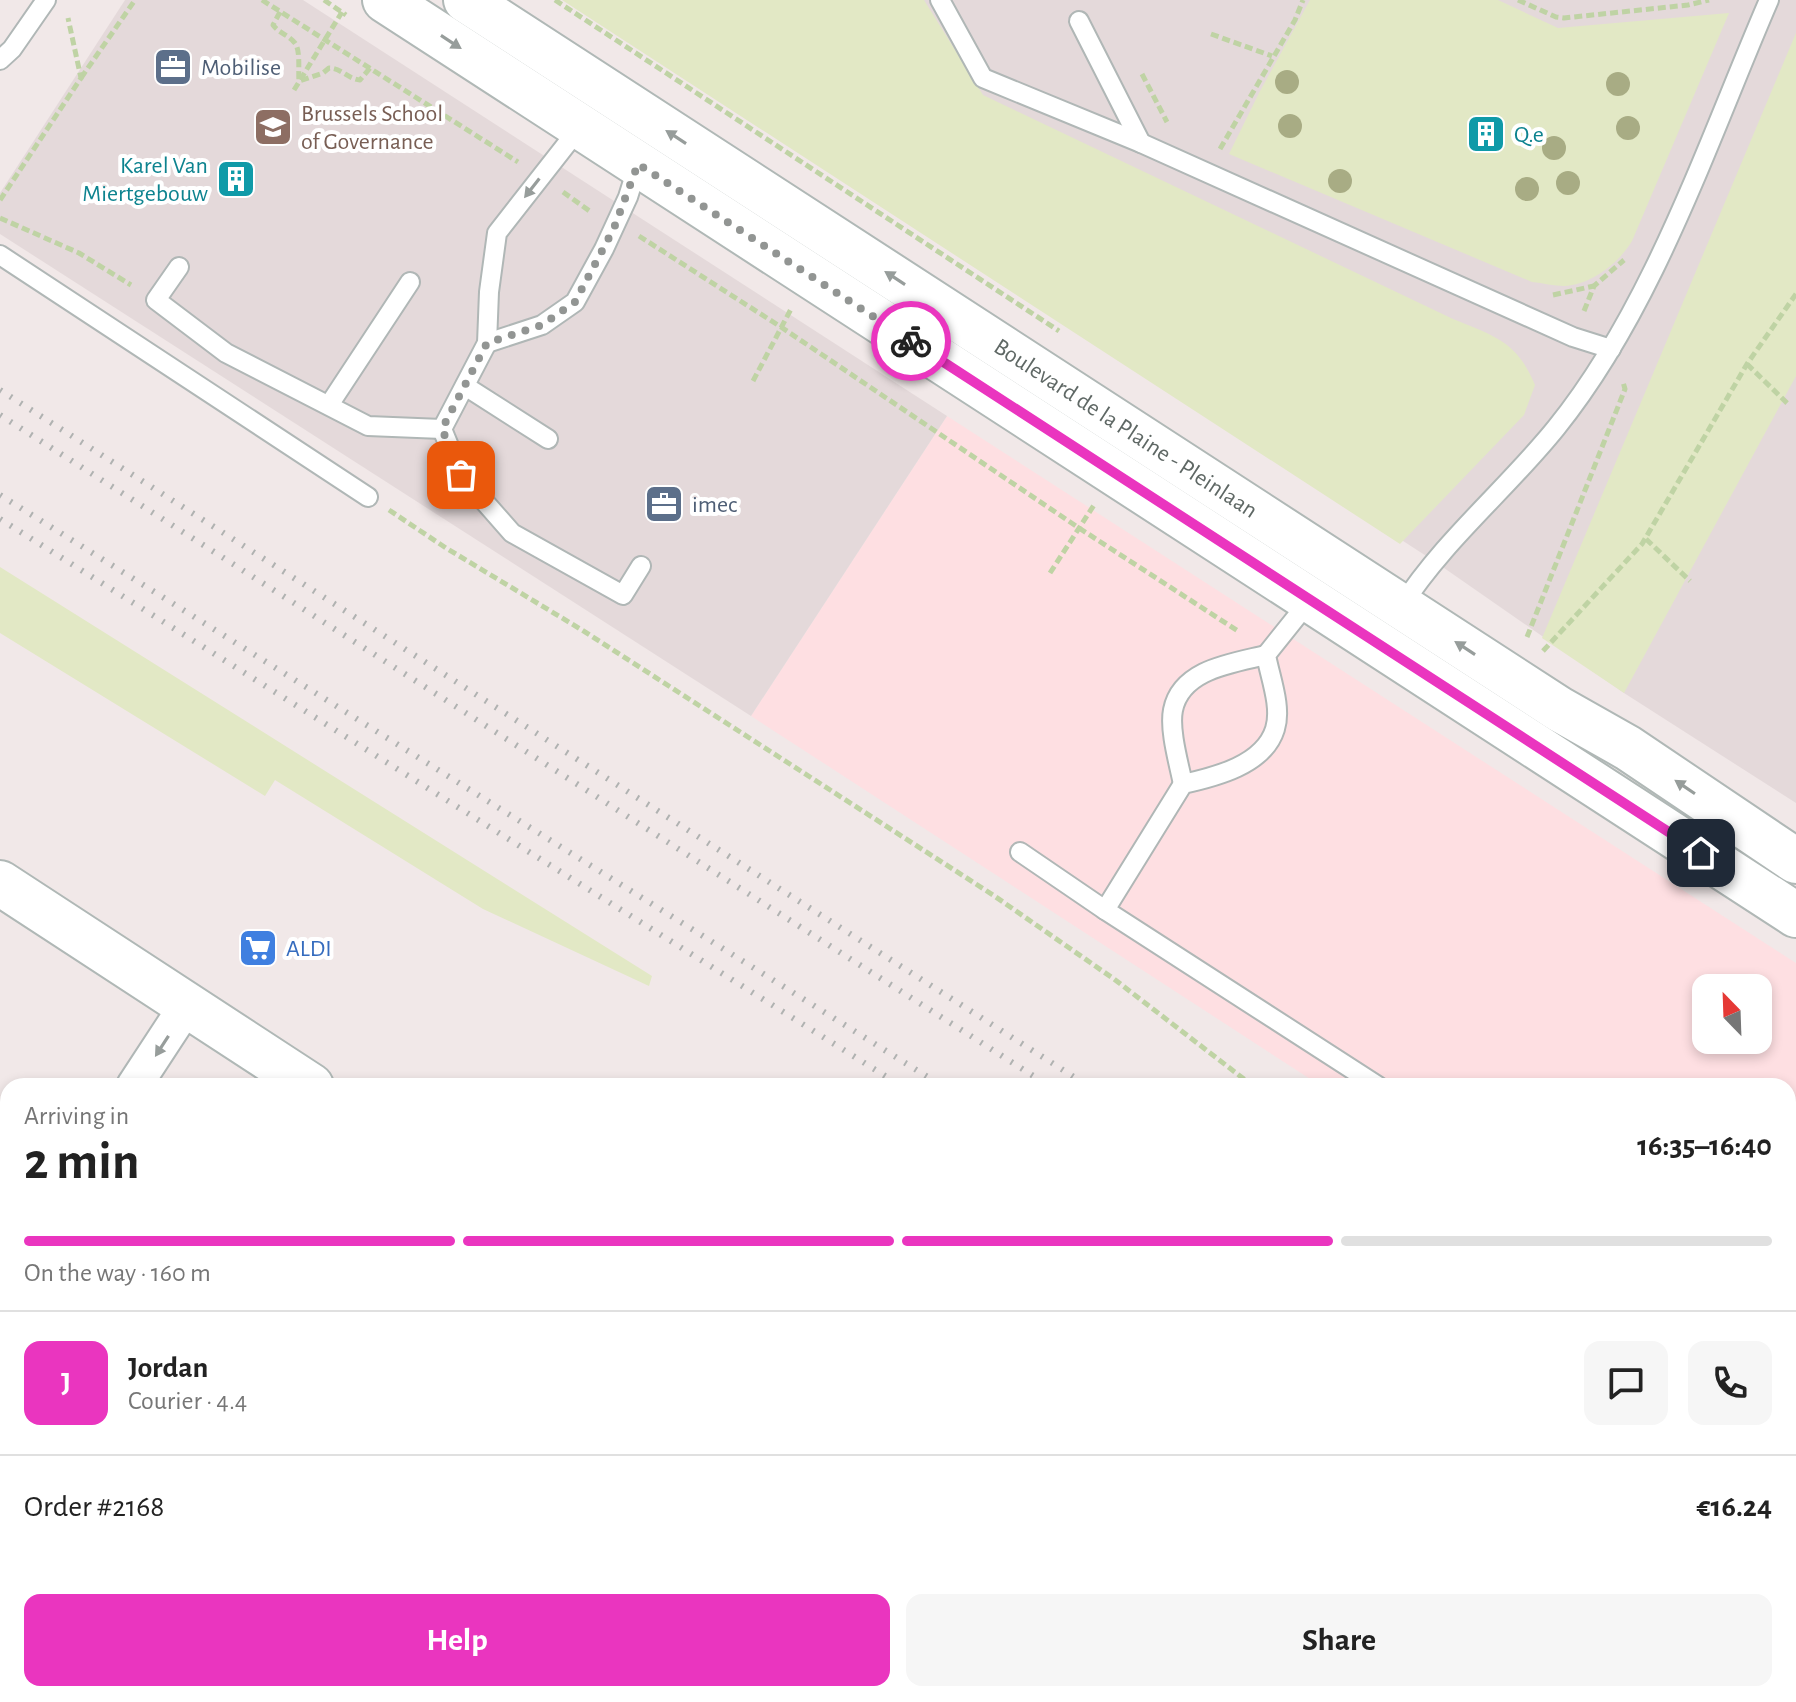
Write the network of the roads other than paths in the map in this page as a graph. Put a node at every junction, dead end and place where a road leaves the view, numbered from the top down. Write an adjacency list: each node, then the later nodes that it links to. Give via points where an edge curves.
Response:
1 (46, 0): 7 (lane)
2 (385, 0): 8 (main road, Boulevard de la Plaine - Pleinlaan, one-way to 8)
3 (466, 0): 23 (main road, Boulevard de la Plaine - Pleinlaan, one-way to 3)
4 (940, 0): 9 (lane, via 983,78)
5 (1769, 0): 15 (lane, via 1657,264)
6 (1079, 21): 9 (lane)
7 (4, 52)
8 (580, 127): 10 (main road, Boulevard de la Plaine - Pleinlaan); 14 (lane, one-way to 14, via 497,233)
9 (1141, 143): 15 (lane, via 1573,337)
10 (638, 164): 14 (lane, via 614,228 575,302 542,325); 22 (main road, Boulevard de la Plaine - Pleinlaan)
11 (0, 255): 20 (lane)
12 (179, 267): 17 (lane, via 156,300 226,353)
13 (410, 282): 17 (lane)
14 (487, 343): 16 (lane)
15 (1611, 349): 23 (lane, via 1556,428 1434,561)
16 (465, 386): 18 (lane); 19 (lane)
17 (329, 405): 18 (lane, via 368,426)
18 (442, 429): 21 (lane, via 461,475 512,533 623,595)
19 (548, 439)
20 (368, 497)
21 (641, 566)
22 (1310, 600): 23 (main road, Boulevard de la Plaine - Pleinlaan); 24 (lane)
23 (1389, 624): 27 (main road, Boulevard de la Plaine - Pleinlaan, one-way to 23, via 1628,748); 29 (main road, Boulevard de la Plaine - Pleinlaan)
24 (1267, 653): 25 (lane, via 1275,729 1247,763); 25 (lane, via 1212,669 1180,694 1173,710)
25 (1183, 784): 30 (lane)
26 (1020, 852): 30 (lane)
27 (1791, 858): 29 (street, Boulevard de la Plaine - Pleinlaan)
28 (0, 883): 31 (main road)
29 (1778, 904)
30 (1105, 910): 34 (lane)
31 (187, 1005): 32 (street, one-way to 32); 33 (main road)
32 (139, 1078)
33 (299, 1078)
34 (1366, 1078)

